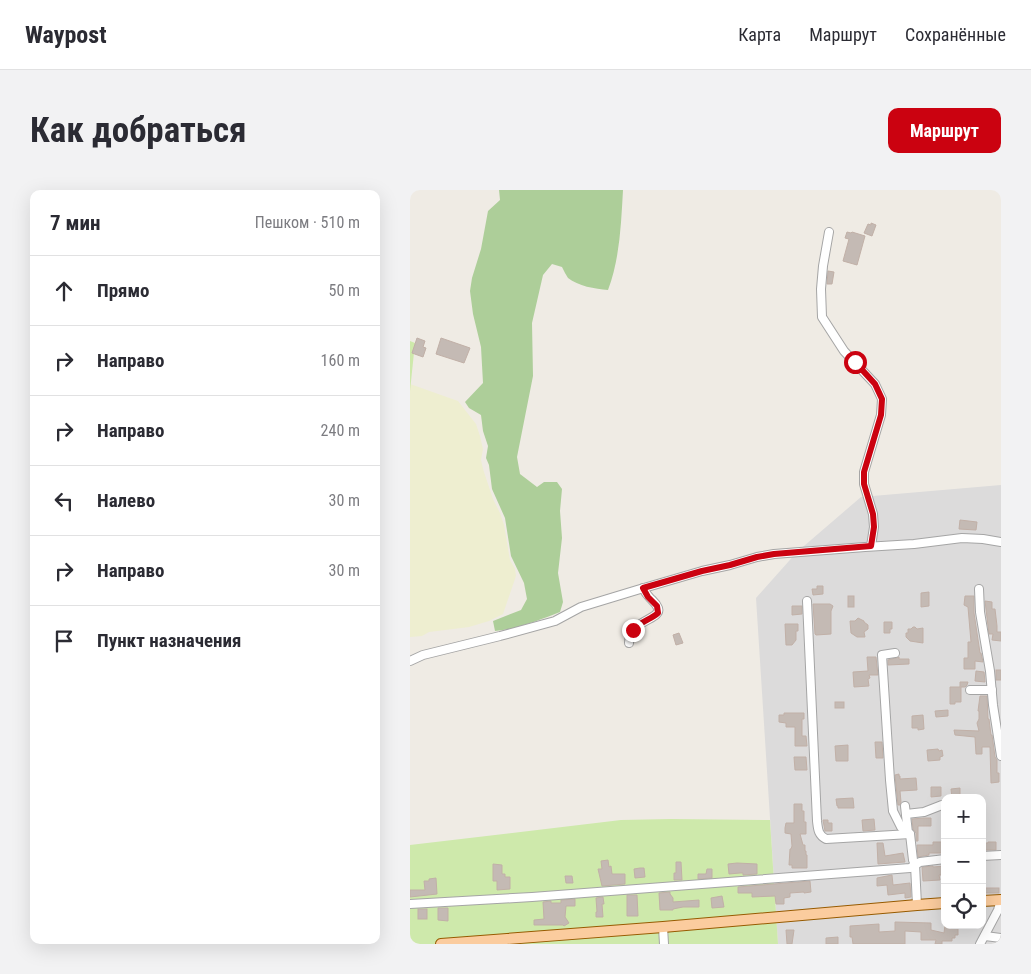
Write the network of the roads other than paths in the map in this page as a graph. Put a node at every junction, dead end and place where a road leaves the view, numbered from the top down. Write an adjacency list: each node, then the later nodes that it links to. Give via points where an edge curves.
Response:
1 (828, 232): 3 (street, via 821,289 822,317 844,351 875,384 882,399 881,415 864,472 874,521)
2 (1001, 542): 3 (street, via 962,538)
3 (871, 546): 4 (street, via 757,557)
4 (643, 588): 7 (street, via 657,606 658,613 637,626); 9 (street, via 581,607 555,621)
5 (979, 589): 11 (street)
6 (807, 601): 16 (street, via 819,833 826,839)
7 (629, 643)
8 (895, 653): 16 (street, via 882,655 892,810)
9 (410, 661)
10 (970, 690): 11 (street)
11 (992, 690): 12 (street)
12 (1001, 756)
13 (941, 805): 15 (street)
14 (904, 806): 15 (street)
15 (906, 814): 16 (street)
16 (909, 834): 20 (street)
17 (1001, 855): 18 (street)
18 (986, 856)
19 (941, 860): 20 (street)
20 (915, 865): 24 (street, via 910,868); 25 (street)
21 (1001, 900): 22 (main road); 27 (street)
22 (986, 901)
23 (941, 903): 25 (main road)
24 (410, 904)
25 (917, 905): 26 (main road)
26 (663, 928): 29 (main road); 30 (street)
27 (985, 936): 28 (street); 31 (street)
28 (1001, 938)
29 (441, 944)
30 (664, 944)
31 (980, 944)

